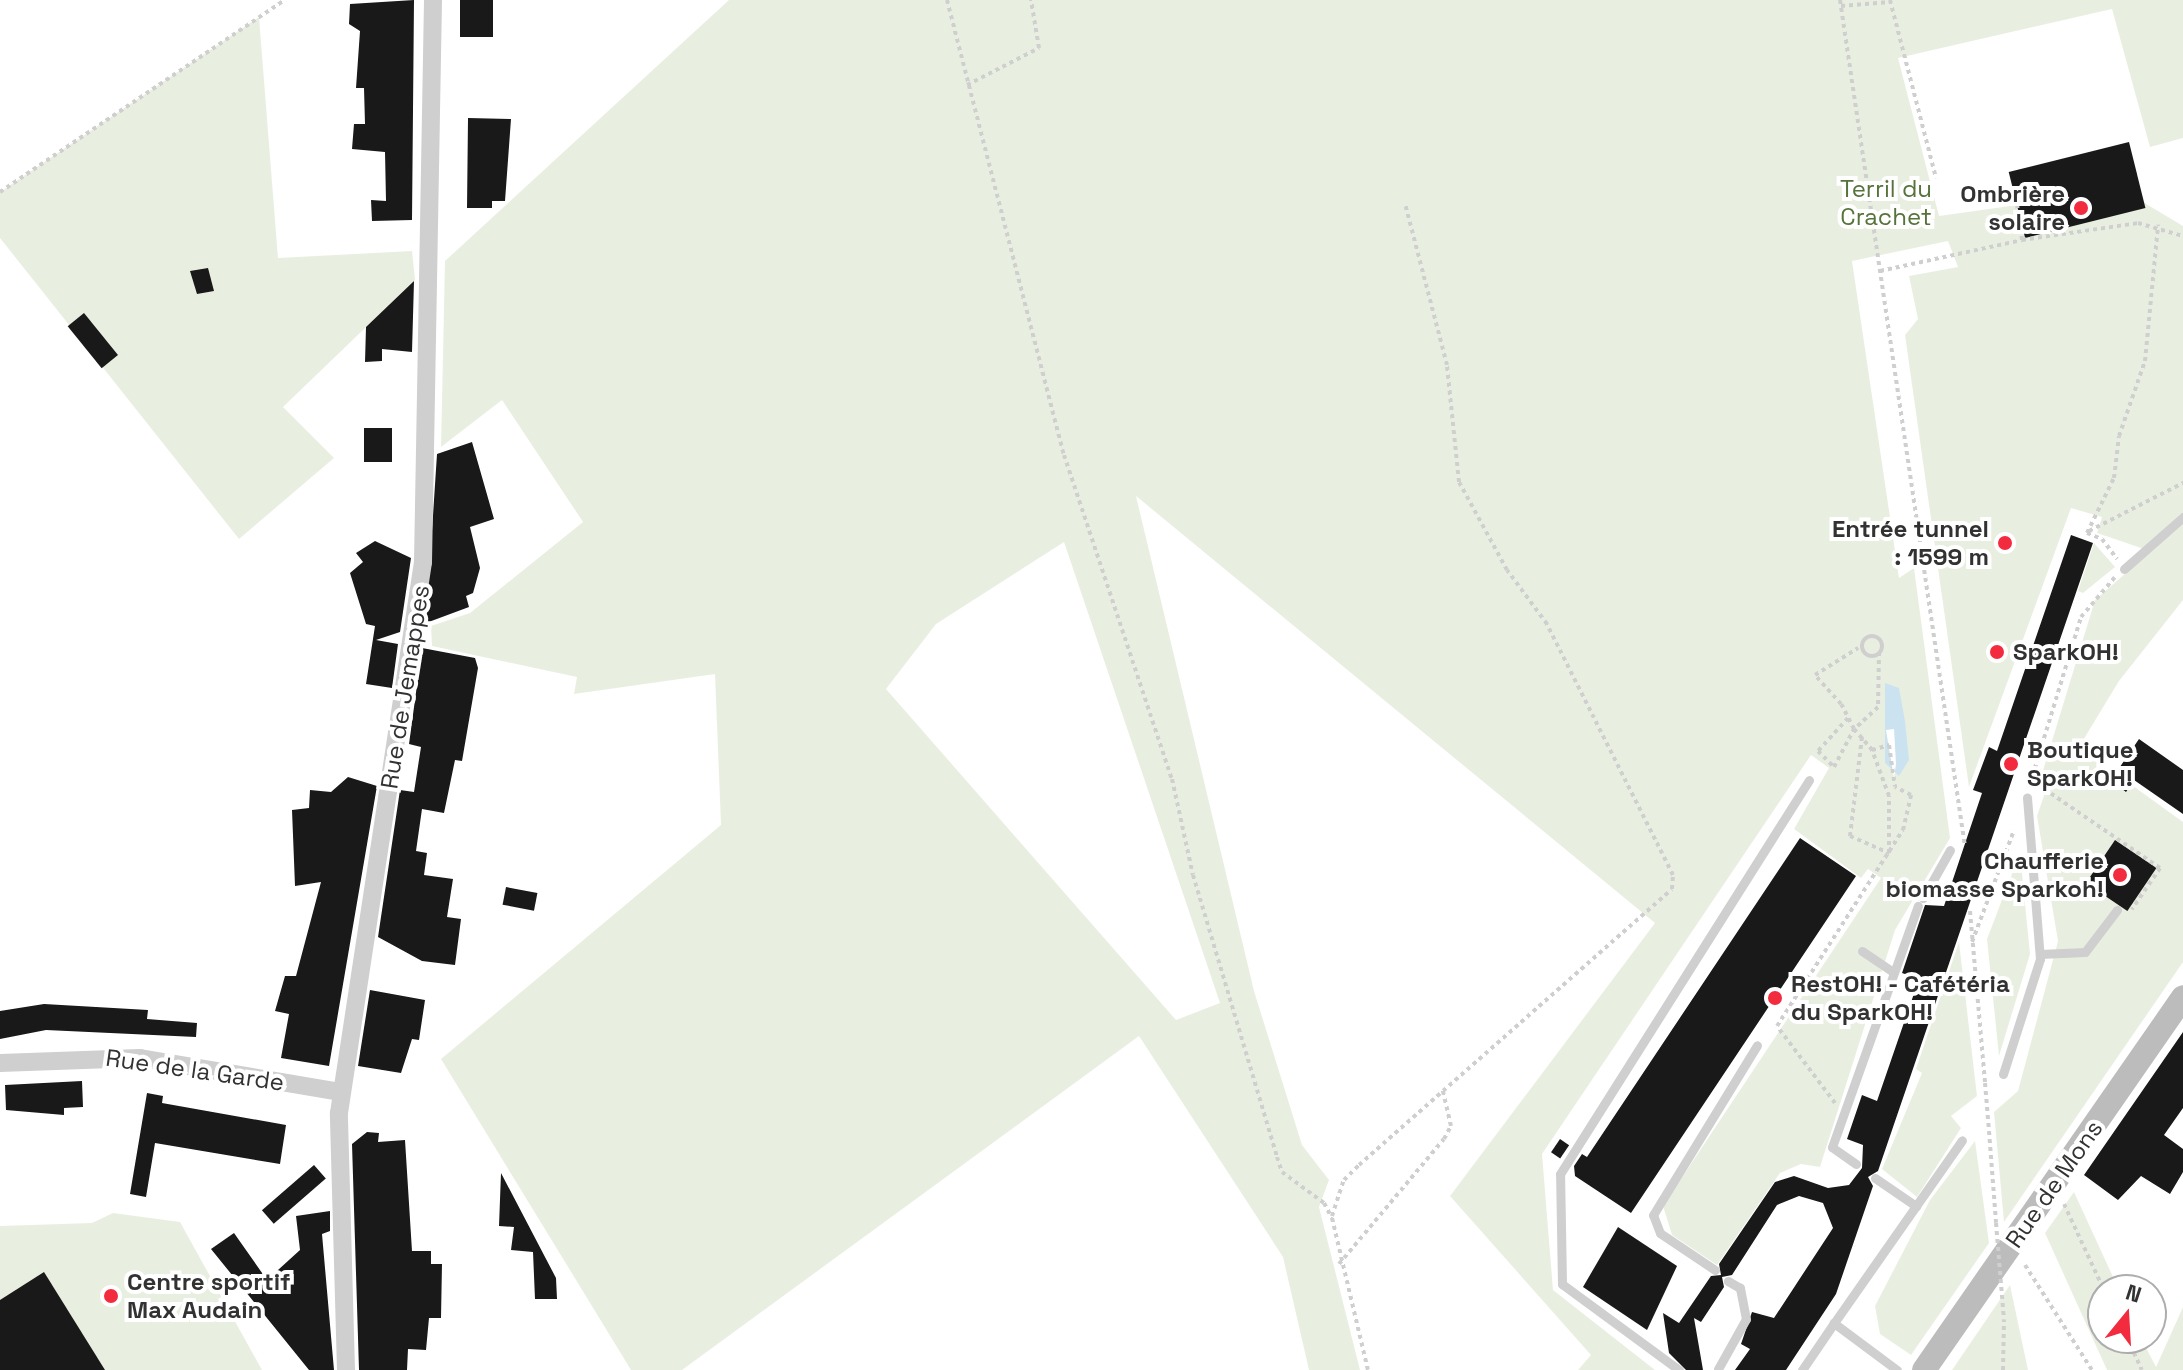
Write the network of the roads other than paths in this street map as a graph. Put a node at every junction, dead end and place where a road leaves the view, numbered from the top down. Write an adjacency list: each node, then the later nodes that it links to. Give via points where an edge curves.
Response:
1 (433, 0): 15 (street, Rue de Jemappes, via 420,608)
2 (2183, 517): 3 (lane)
3 (2124, 569)
4 (1809, 780): 25 (lane, via 1560,1174 1562,1284)
5 (2027, 798): 9 (lane)
6 (1950, 850): 10 (lane, via 1920,902)
7 (2117, 910): 9 (lane, via 2085,952)
8 (1862, 951): 10 (lane)
9 (2040, 954): 14 (lane)
10 (1892, 971): 17 (lane, via 1832,1147)
11 (2183, 997): 28 (main road, Rue de Mons)
12 (1757, 1045): 20 (lane, via 1653,1215 1660,1233)
13 (0, 1063): 15 (street, Rue de la Garde, via 140,1058)
14 (2003, 1074)
15 (341, 1092): 24 (street, Rue de Jemappes)
16 (1962, 1140): 19 (lane)
17 (1856, 1164)
18 (1875, 1178): 19 (lane)
19 (1916, 1206): 22 (lane)
20 (1715, 1270)
21 (1728, 1281): 23 (lane, via 1740,1288 1746,1319)
22 (1834, 1323): 26 (lane); 27 (lane)
23 (1718, 1369)
24 (346, 1370)
25 (1679, 1370)
26 (1802, 1370)
27 (1897, 1370)
28 (1924, 1370)

